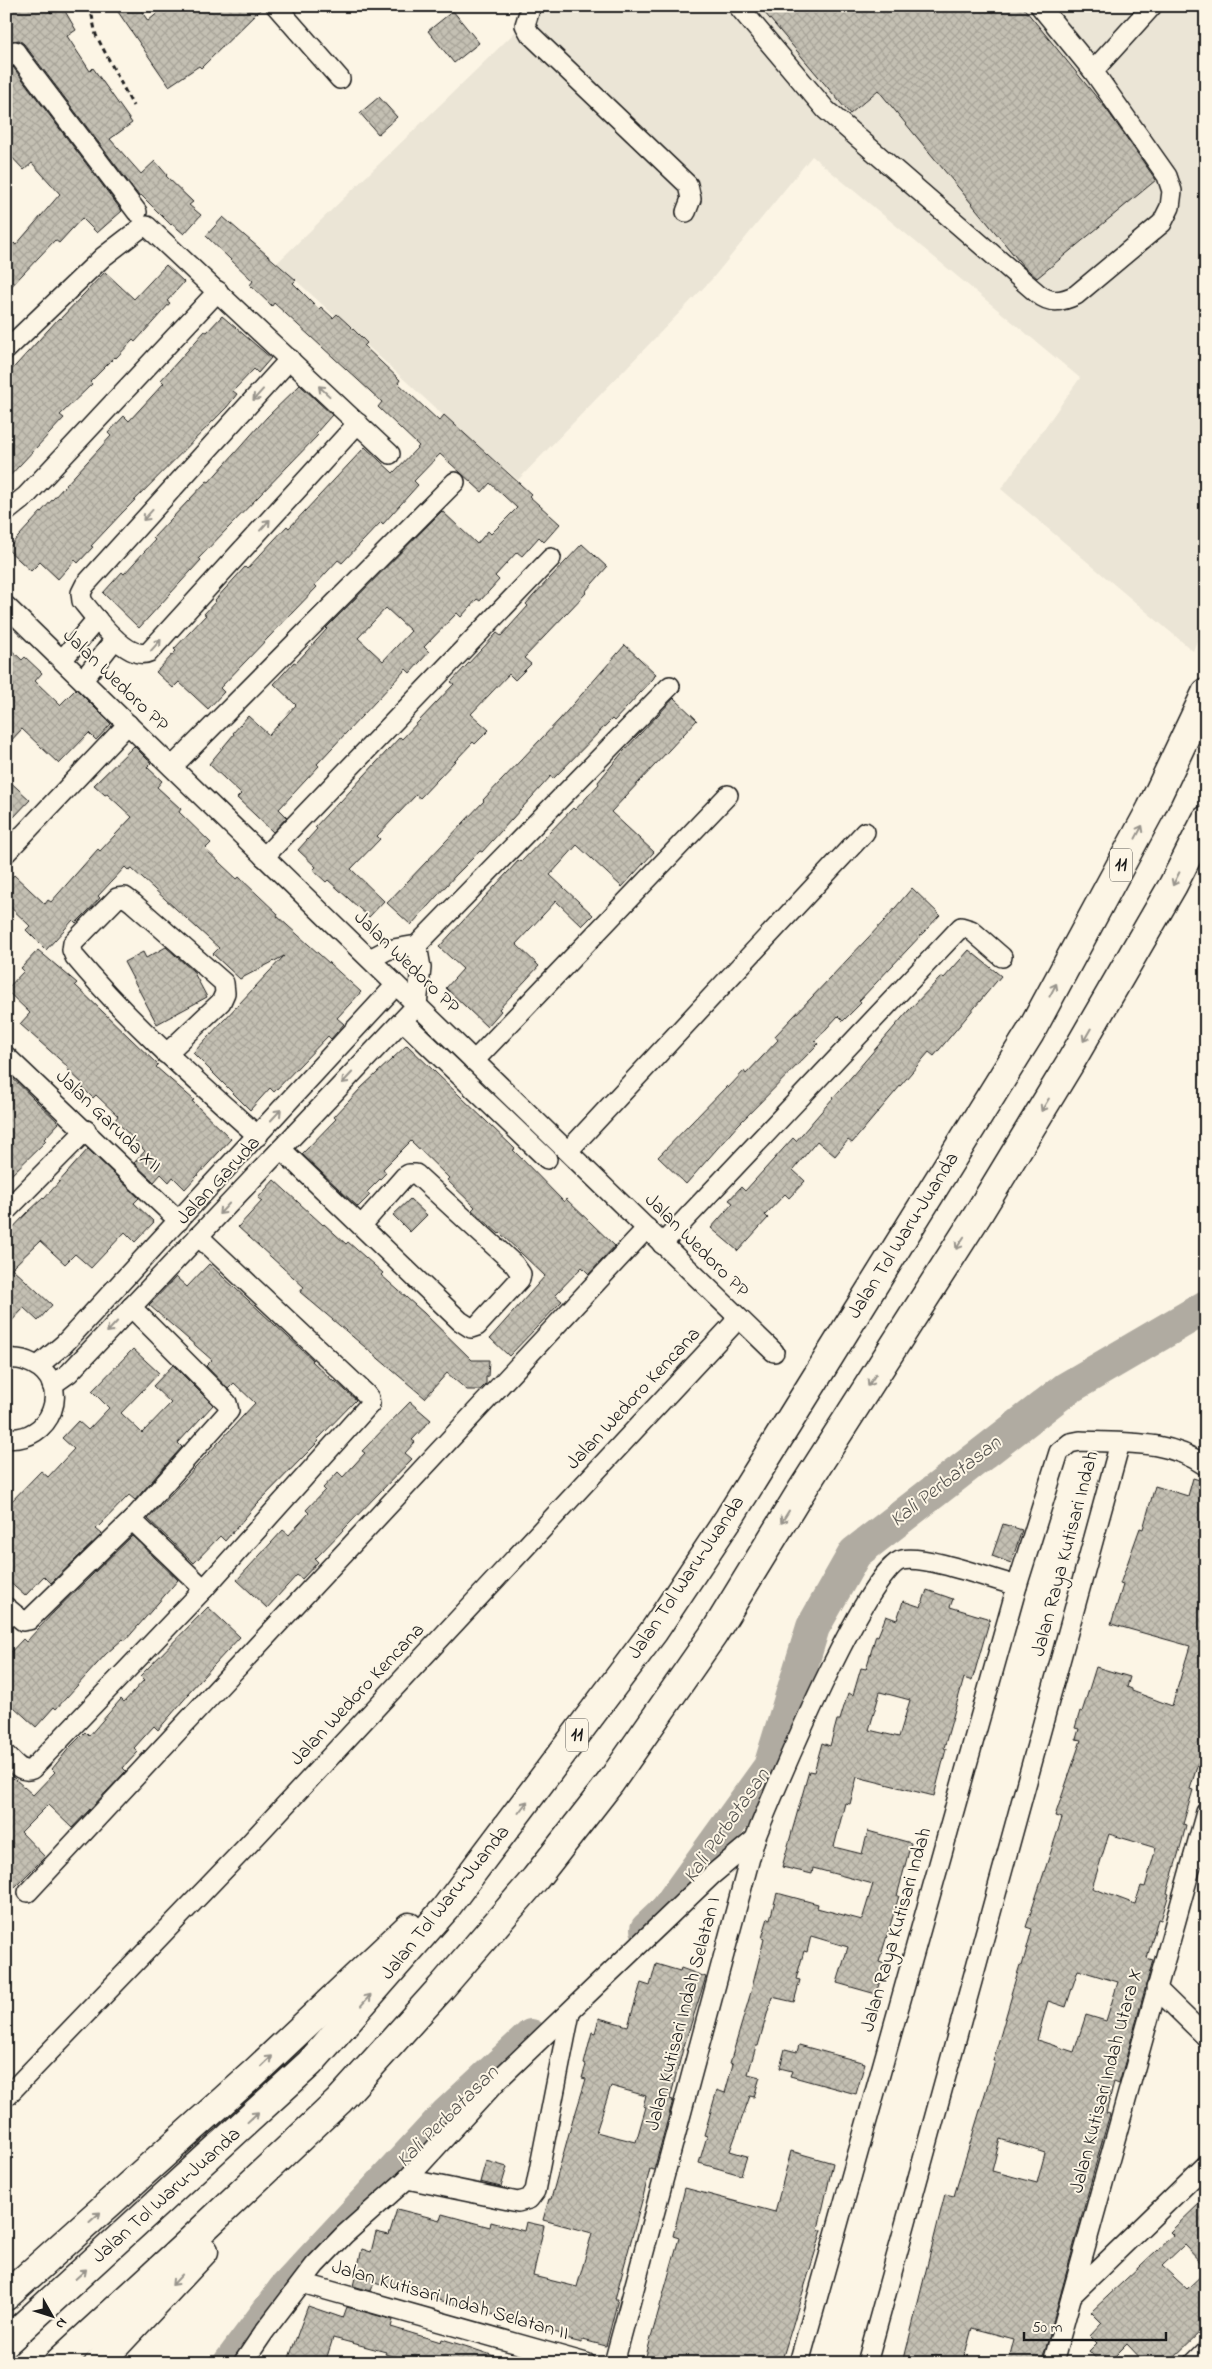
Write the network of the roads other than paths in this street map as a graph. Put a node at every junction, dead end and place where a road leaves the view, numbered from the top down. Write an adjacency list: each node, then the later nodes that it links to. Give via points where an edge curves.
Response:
1 (276, 6): 8 (street)
2 (531, 6): 10 (street, via 525,25 530,34 688,185 691,199)
3 (738, 6): 7 (street, via 826,110 1036,293 1051,302 1076,295 1162,223 1173,198 1167,176)
4 (1040, 6): 7 (street)
5 (1152, 6): 7 (street)
6 (9, 51): 9 (street)
7 (1093, 71)
8 (340, 79)
9 (137, 212)
10 (686, 212)
11 (218, 291): 12 (street, via 147,226 142,227 103,257); 13 (street); 17 (street, via 26,496)
12 (6, 350)
13 (290, 359): 14 (street, one-way to 13); 20 (street, one-way to 20, via 85,585 82,601)
14 (358, 423): 15 (street); 21 (street, one-way to 14, via 135,652 149,652)
15 (390, 454)
16 (455, 482): 27 (street)
17 (6, 512)
18 (551, 558): 32 (street)
19 (6, 606): 22 (street, Jalan Wedoro PP)
20 (97, 619): 21 (street); 22 (street)
21 (115, 639): 23 (street)
22 (62, 660): 23 (street, Jalan Wedoro PP)
23 (82, 680): 26 (street, Jalan Wedoro PP)
24 (670, 686): 33 (street)
25 (1206, 693): 77 (highway, Jalan Tol Waru–Juanda / 11, one-way to 25, via 654,1631 729,1518 1030,1033 1151,809)
26 (128, 724): 27 (street, Jalan Wedoro PP); 31 (street)
27 (172, 767): 32 (street, Jalan Wedoro PP)
28 (728, 795): 43 (street)
29 (1206, 820): 82 (highway, one-way to 82, via 1174,885 978,1216 713,1635 610,1783 529,1886)
30 (865, 832): 47 (street)
31 (6, 853)
32 (264, 857): 35 (street, Jalan Wedoro PP)
33 (417, 944): 35 (street, via 387,950); 37 (street, via 421,968)
34 (1002, 957): 56 (street, via 972,930 961,927)
35 (370, 959): 36 (street, Jalan Wedoro PP)
36 (396, 984): 37 (street, Jalan Wedoro PP); 39 (street, Jalan Garuda)
37 (417, 1005): 38 (street, Jalan Garuda); 43 (street, Jalan Wedoro PP)
38 (403, 1020): 40 (street, Jalan Garuda); 48 (street)
39 (354, 1031): 40 (street); 45 (street, Jalan Garuda, one-way to 39)
40 (374, 1051): 46 (street, Jalan Garuda, one-way to 46)
41 (166, 1054): 41 (street, via 221,1002 225,993 224,983 133,903 125,897 117,898 73,943 72,950 107,995); 45 (street)
42 (6, 1056): 44 (street, Jalan Garuda XII)
43 (474, 1061): 47 (street, Jalan Wedoro PP)
44 (86, 1130): 51 (street); 52 (street, Jalan Garuda XII)
45 (258, 1136): 49 (street, Jalan Garuda)
46 (280, 1149): 50 (street, Jalan Garuda); 53 (street)
47 (568, 1151): 54 (street, Jalan Wedoro PP)
48 (547, 1158)
49 (231, 1164): 50 (street); 52 (street, Jalan Garuda)
50 (248, 1183): 55 (street, Jalan Garuda, one-way to 55)
51 (6, 1211)
52 (179, 1221): 57 (street, Jalan Garuda)
53 (361, 1226): 53 (street, via 471,1328 477,1326 520,1279 521,1274 514,1264 416,1174 404,1177)
54 (647, 1228): 56 (street, Jalan Wedoro PP); 76 (street)
55 (198, 1236): 58 (street, Jalan Garuda); 70 (street, via 370,1401 365,1413)
56 (662, 1244): 60 (street, Jalan Wedoro PP)
57 (146, 1256): 58 (street); 63 (street, Jalan Garuda, via 64,1344)
58 (163, 1273): 59 (street, Jalan Garuda)
59 (131, 1307): 64 (street, Jalan Garuda, one-way to 64, via 69,1373); 68 (street, via 230,1409)
60 (738, 1319): 61 (street, Jalan Wedoro PP); 81 (street, Jalan Wedoro Kencana, via 248,1845)
61 (774, 1352)
62 (6, 1360): 63 (street, via 25,1360)
63 (38, 1366): 64 (street)
64 (52, 1385): 65 (street, via 53,1406 45,1424 22,1438)
65 (6, 1438)
66 (1120, 1443): 67 (street, via 1144,1443 1175,1449); 69 (street, Jalan Raya Kutisari Indah, via 1070,1443 1058,1452); 96 (street, Jalan Raya Kutisari Indah)
67 (1206, 1466)
68 (132, 1520): 70 (street); 71 (street, via 29,1620 23,1621)
69 (1017, 1586): 74 (street, Jalan Kutisari Indah Selatan I, via 923,1560 903,1559 893,1564 865,1604 840,1649 786,1761); 95 (street, Jalan Raya Kutisari Indah)
70 (204, 1589): 72 (street, via 32,1769 20,1769)
71 (6, 1606)
72 (6, 1755)
73 (1206, 1812): 75 (street, Jalan Kutisari Indah Utara X)
74 (754, 1839): 79 (street, via 680,1905); 94 (street, Jalan Kutisari Indah Selatan I)
75 (1202, 1840): 78 (street, Jalan Kutisari Indah Utara X)
76 (28, 1892)
77 (445, 1909): 86 (highway, one-way to 77, via 254,2073 417,1920); 88 (highway, Jalan Tol Waru–Juanda / 11, one-way to 77, via 310,2063)
78 (1156, 1988): 80 (street); 87 (street, Jalan Kutisari Indah Utara X)
79 (570, 2013): 84 (street, via 498,2080); 84 (street, via 534,2191 529,2199 518,2202)
80 (1206, 2038)
81 (6, 2097)
82 (339, 2101): 90 (highway); 91 (highway, one-way to 91)
83 (1206, 2165): 87 (street)
84 (407, 2179): 85 (street, via 344,2235)
85 (302, 2283): 92 (street); 93 (street, Jalan Kutisari Indah Selatan II)
86 (6, 2296)
87 (1071, 2296): 97 (street, Jalan Kutisari Indah Utara X)
88 (6, 2342)
89 (1206, 2351): 98 (street)
90 (58, 2363)
91 (99, 2363)
92 (244, 2363)
93 (586, 2363)
94 (614, 2363)
95 (799, 2363)
96 (867, 2363)
97 (1053, 2363)
98 (1194, 2363)

